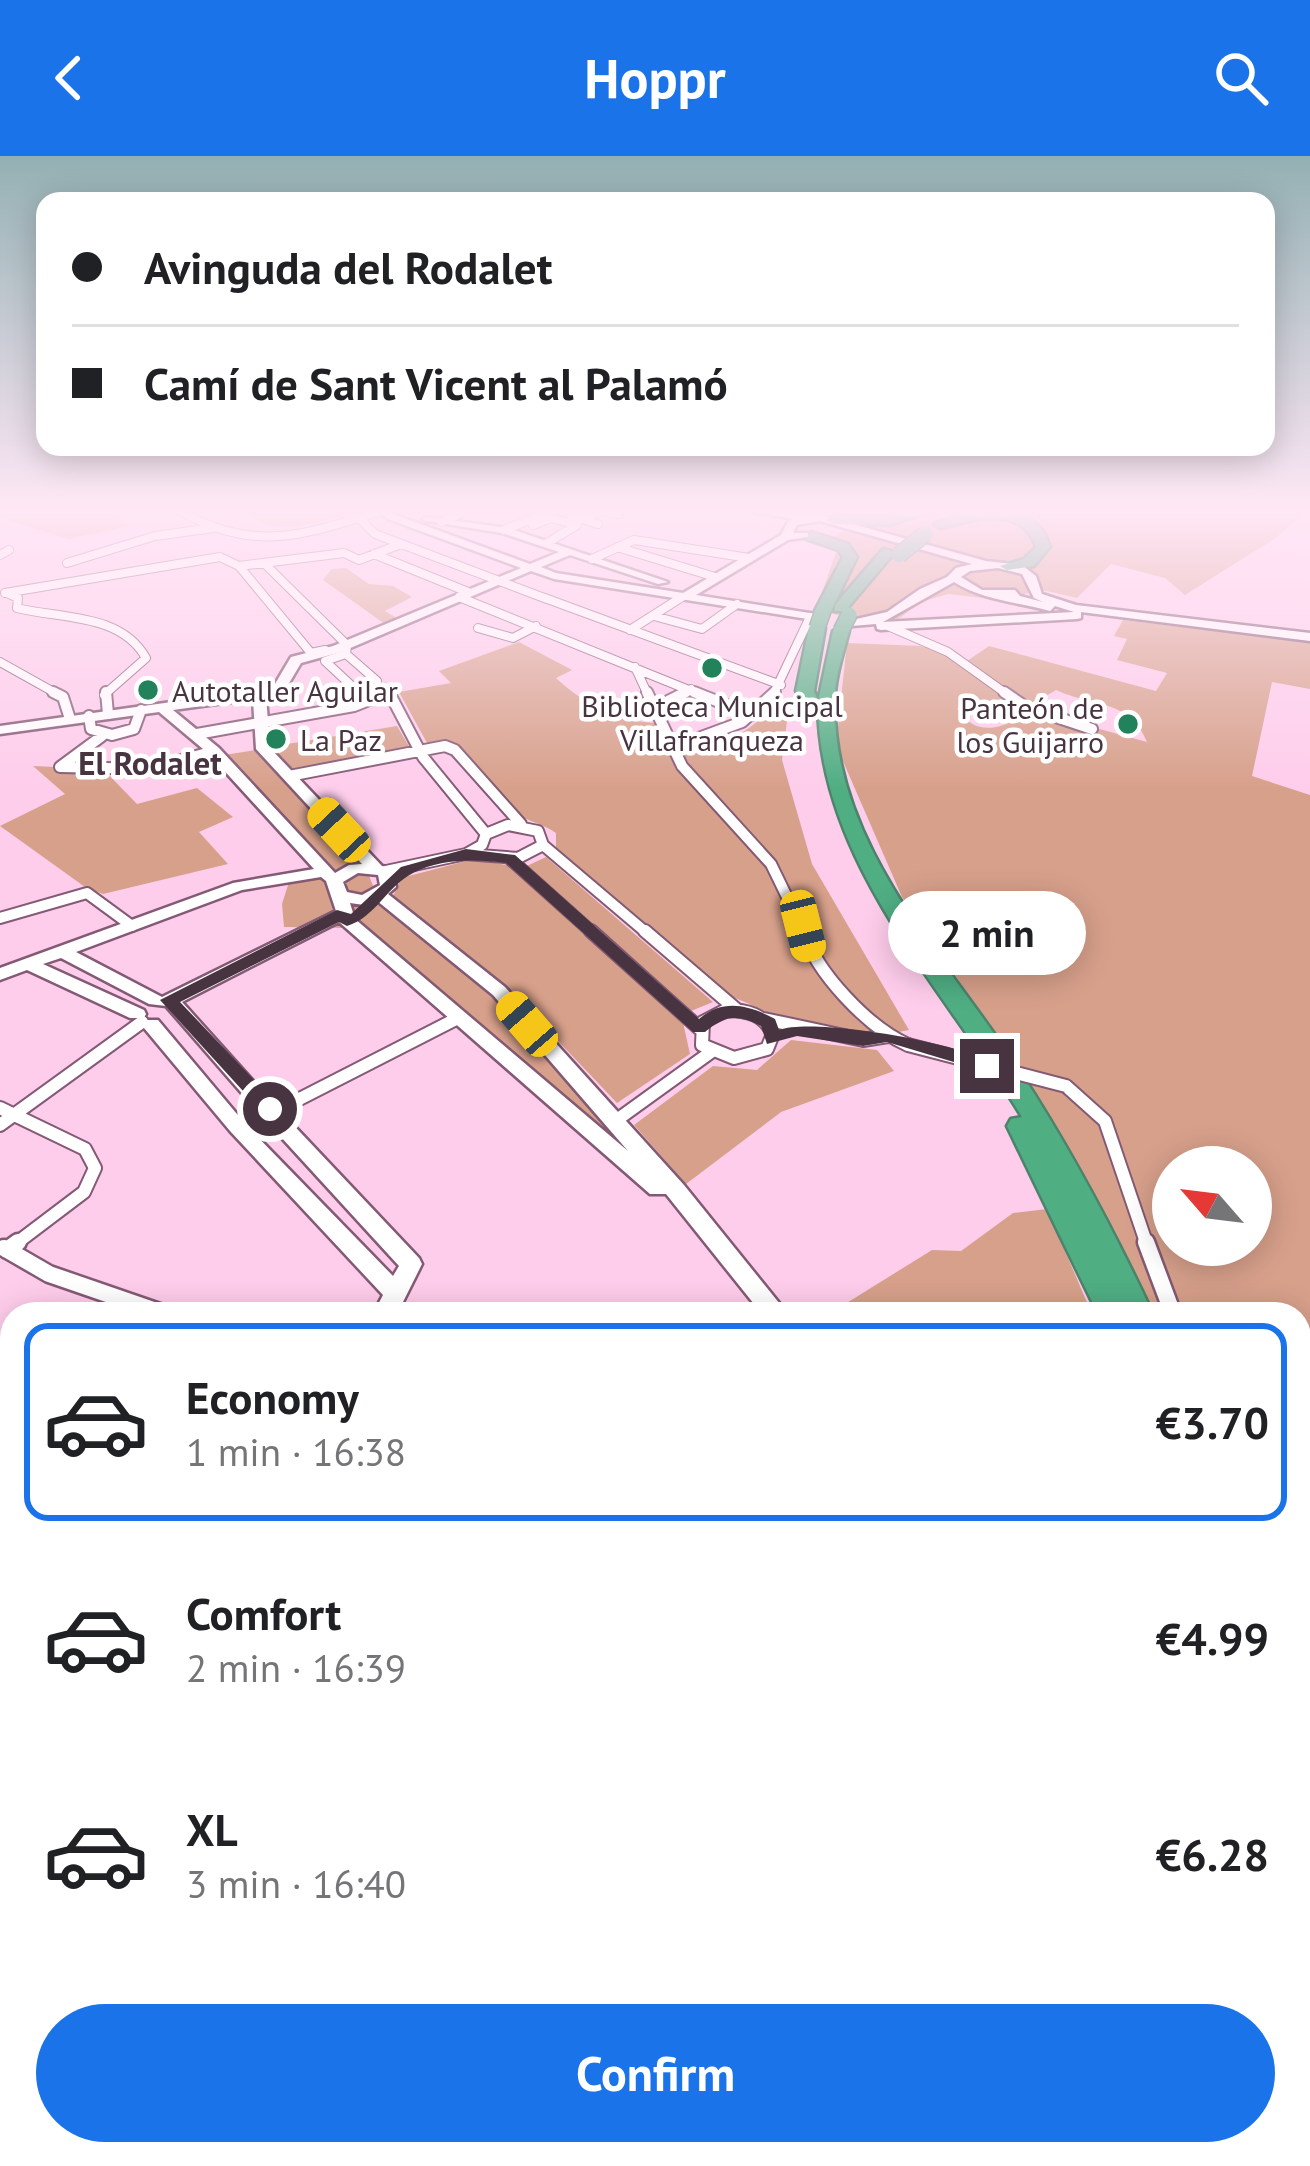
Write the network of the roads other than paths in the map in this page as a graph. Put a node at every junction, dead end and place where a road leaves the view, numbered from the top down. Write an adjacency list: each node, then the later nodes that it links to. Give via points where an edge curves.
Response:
1 (18, 602): 37 (street, via 17,608 119,629 141,644 141,666 104,693)
2 (269, 602): 25 (street, via 311,652)
3 (301, 602): 25 (street)
4 (448, 602): 25 (street)
5 (479, 602): 20 (street)
6 (555, 602): 22 (street)
7 (679, 602): 16 (street)
8 (730, 602): 14 (street)
9 (837, 602): 18 (highway)
10 (849, 602): 18 (highway, bridge)
11 (913, 602): 19 (street)
12 (1028, 602): 17 (street, via 1025,611)
13 (1069, 602): 15 (street)
14 (736, 603): 16 (street, via 702,628); 18 (street)
15 (1108, 615): 17 (street); 24 (street)
16 (654, 616): 22 (street)
17 (996, 619): 19 (street)
18 (831, 621): 19 (street); 29 (street); 82 (highway, via 810,703 822,794 857,874 1028,1139); 83 (highway, via 826,732 851,827 886,896 1058,1155)
19 (890, 622): 42 (street, via 1026,707)
20 (536, 626): 21 (street, via 513,638); 26 (street)
21 (478, 628)
22 (630, 630): 23 (street)
23 (642, 635): 26 (street); 29 (street)
24 (1310, 637)
25 (347, 649): 30 (street, via 325,662); 30 (street, via 377,681); 32 (street, via 299,658 280,686)
26 (605, 653): 28 (street)
27 (0, 662): 40 (street, via 63,697)
28 (635, 667): 31 (street); 46 (street)
29 (781, 685): 39 (street)
30 (355, 688): 33 (street)
31 (691, 689): 35 (street, via 668,701); 39 (street)
32 (259, 694): 34 (street); 41 (street)
33 (379, 696): 41 (street); 48 (street, via 392,698)
34 (162, 708): 36 (street); 44 (street)
35 (688, 709)
36 (141, 710): 37 (street); 45 (street, via 134,729)
37 (108, 714): 38 (street)
38 (89, 716): 40 (street); 45 (street)
39 (752, 716): 46 (street, via 724,734)
40 (70, 719): 43 (street)
41 (257, 721): 44 (street); 49 (street, via 263,749)
42 (1092, 729)
43 (0, 730)
44 (196, 734): 47 (street)
45 (102, 736): 47 (street, via 60,767 150,769)
46 (674, 747): 68 (street, via 770,864 810,954)
47 (214, 751): 55 (street)
48 (420, 751): 49 (street); 50 (street, via 455,750); 51 (street)
49 (289, 776): 54 (street)
50 (520, 824): 51 (street); 52 (street, via 541,832)
51 (486, 844): 53 (street); 54 (street)
52 (543, 845): 53 (street); 62 (street)
53 (510, 859): 66 (street)
54 (385, 880): 55 (street, via 355,868); 55 (street, via 364,911); 73 (street)
55 (337, 897): 57 (street, via 239,886); 61 (street); 63 (street)
56 (0, 918): 57 (street, via 87,893)
57 (132, 926): 58 (street)
58 (64, 952): 59 (street); 61 (street)
59 (28, 964): 60 (street); 65 (street)
60 (0, 974)
61 (166, 1002): 65 (street, via 173,1015); 72 (street)
62 (736, 1010): 64 (street); 66 (street, via 709,1016)
63 (460, 1017): 72 (street); 76 (street)
64 (764, 1018): 67 (street); 69 (street)
65 (144, 1020): 71 (street); 75 (street)
66 (699, 1028): 70 (street)
67 (805, 1030): 68 (street); 69 (street)
68 (888, 1036): 84 (street, bridge, via 1086,1094 1126,1164)
69 (773, 1040): 70 (street, via 740,1059)
70 (710, 1052): 73 (street)
71 (7, 1111): 74 (street); 77 (street, via 85,1149 95,1168 84,1192)
72 (272, 1113): 75 (street, via 248,1110); 80 (street, via 411,1264)
73 (614, 1122): 76 (street)
74 (0, 1125)
75 (240, 1129): 79 (street)
76 (700, 1224): 81 (street)
77 (4, 1248): 78 (street, via 49,1274)
78 (130, 1302)
79 (388, 1302)
80 (391, 1302)
81 (766, 1302)
82 (1107, 1302)
83 (1132, 1302)
84 (1169, 1302)

